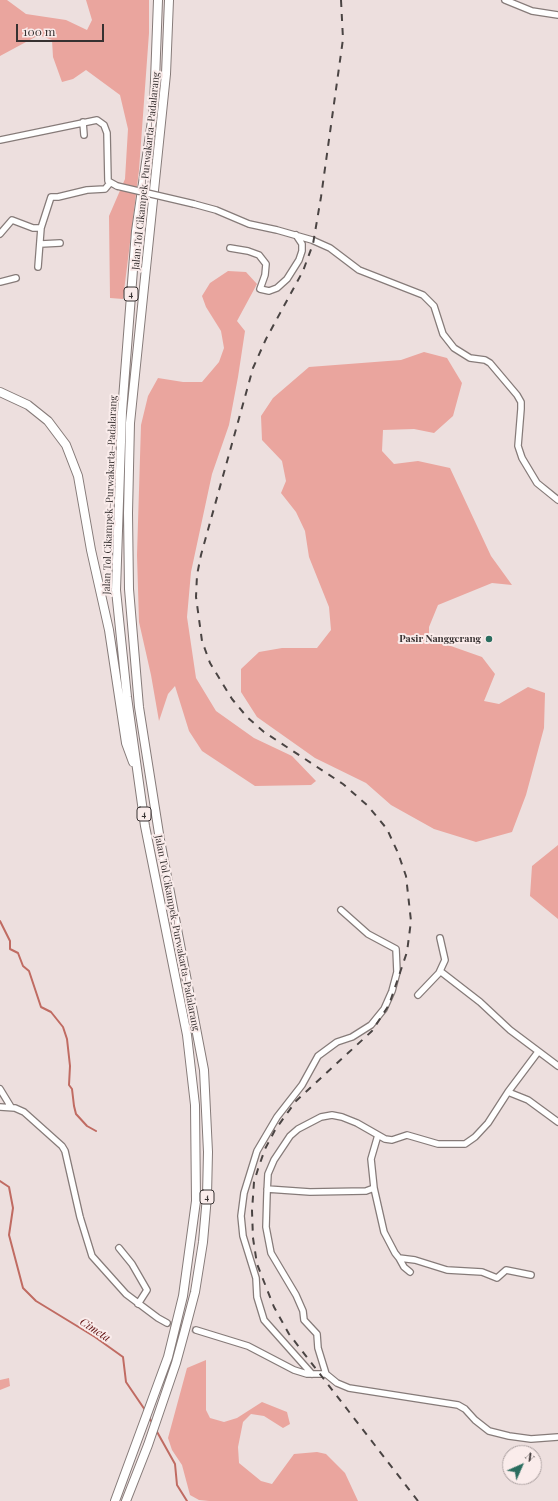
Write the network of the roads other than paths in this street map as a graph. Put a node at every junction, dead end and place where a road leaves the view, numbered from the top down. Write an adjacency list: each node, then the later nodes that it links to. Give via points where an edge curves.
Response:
1 (158, 0): 20 (highway, Jalan Tol Cikampek–Purwakarta–Padalarang / 4, via 154,107 136,231 122,412 116,590 127,697)
2 (169, 0): 46 (highway, Jalan Tol Cikampek–Purwakarta–Padalarang / 4, via 166,74 130,423 128,546 131,629 139,707 160,840 204,1070 208,1167 203,1242 195,1292 176,1362)
3 (505, 0): 4 (street, via 532,11)
4 (558, 15)
5 (83, 122): 6 (street); 7 (street); 8 (street, via 97,120 106,129 107,175)
6 (84, 135)
7 (0, 140)
8 (110, 183): 9 (street, via 105,189 51,197); 11 (street, bridge, via 216,210 249,224)
9 (41, 228): 10 (street, via 33,228 12,220); 13 (street)
10 (0, 234)
11 (295, 235): 14 (street, via 302,244 299,260 287,279 269,291 260,289 266,264 259,255); 19 (street, via 330,248 359,270 411,289 429,299 434,306 443,334 454,348 470,358 490,363 517,394 521,402 518,446 522,458 537,483)
12 (60, 243): 13 (street)
13 (41, 244): 15 (street)
14 (230, 248)
15 (38, 267)
16 (16, 278): 17 (street)
17 (0, 282)
18 (0, 392): 20 (highway, via 28,405 48,421 66,446 78,476 109,630 126,743)
19 (558, 500)
20 (139, 778): 45 (highway, Jalan Tol Cikampek–Purwakarta–Padalarang / 4, via 145,826 187,1035 195,1105 196,1201 183,1296 168,1357)
21 (341, 910): 42 (street, via 368,934 396,949 397,972 392,991 384,1009 371,1025 323,1051 314,1061 302,1085 277,1117 257,1152 244,1193 241,1216 243,1236 256,1278 257,1297 264,1320)
22 (440, 938): 23 (street, via 445,960)
23 (440, 971): 24 (street); 25 (street)
24 (418, 995)
25 (538, 1052): 26 (street); 28 (street)
26 (558, 1066)
27 (0, 1089): 30 (street)
28 (508, 1092): 31 (street, via 528,1100); 32 (street, via 488,1123 476,1137 465,1144 438,1144 407,1136 392,1140)
29 (0, 1107): 30 (street)
30 (11, 1107): 39 (street, via 24,1112 65,1150 80,1218 92,1256)
31 (558, 1122)
32 (378, 1135): 33 (street, via 357,1123 337,1116 321,1117 306,1124 290,1136 274,1160 268,1174); 34 (street, via 371,1159)
33 (267, 1188): 34 (street, via 310,1192 366,1191); 43 (street, via 266,1227 271,1253 296,1295 304,1320 317,1334 318,1348)
34 (374, 1188): 36 (street, via 384,1232)
35 (118, 1248): 39 (street, via 147,1290)
36 (399, 1258): 37 (street); 38 (street, via 447,1270 482,1272 498,1278 506,1270)
37 (410, 1272)
38 (531, 1275)
39 (138, 1304): 40 (street)
40 (167, 1323)
41 (196, 1330): 42 (street, via 248,1346 294,1370)
42 (312, 1374): 43 (street)
43 (326, 1374): 44 (street, via 349,1388 458,1405 489,1431 531,1439)
44 (558, 1437)
45 (115, 1501)
46 (126, 1501)

